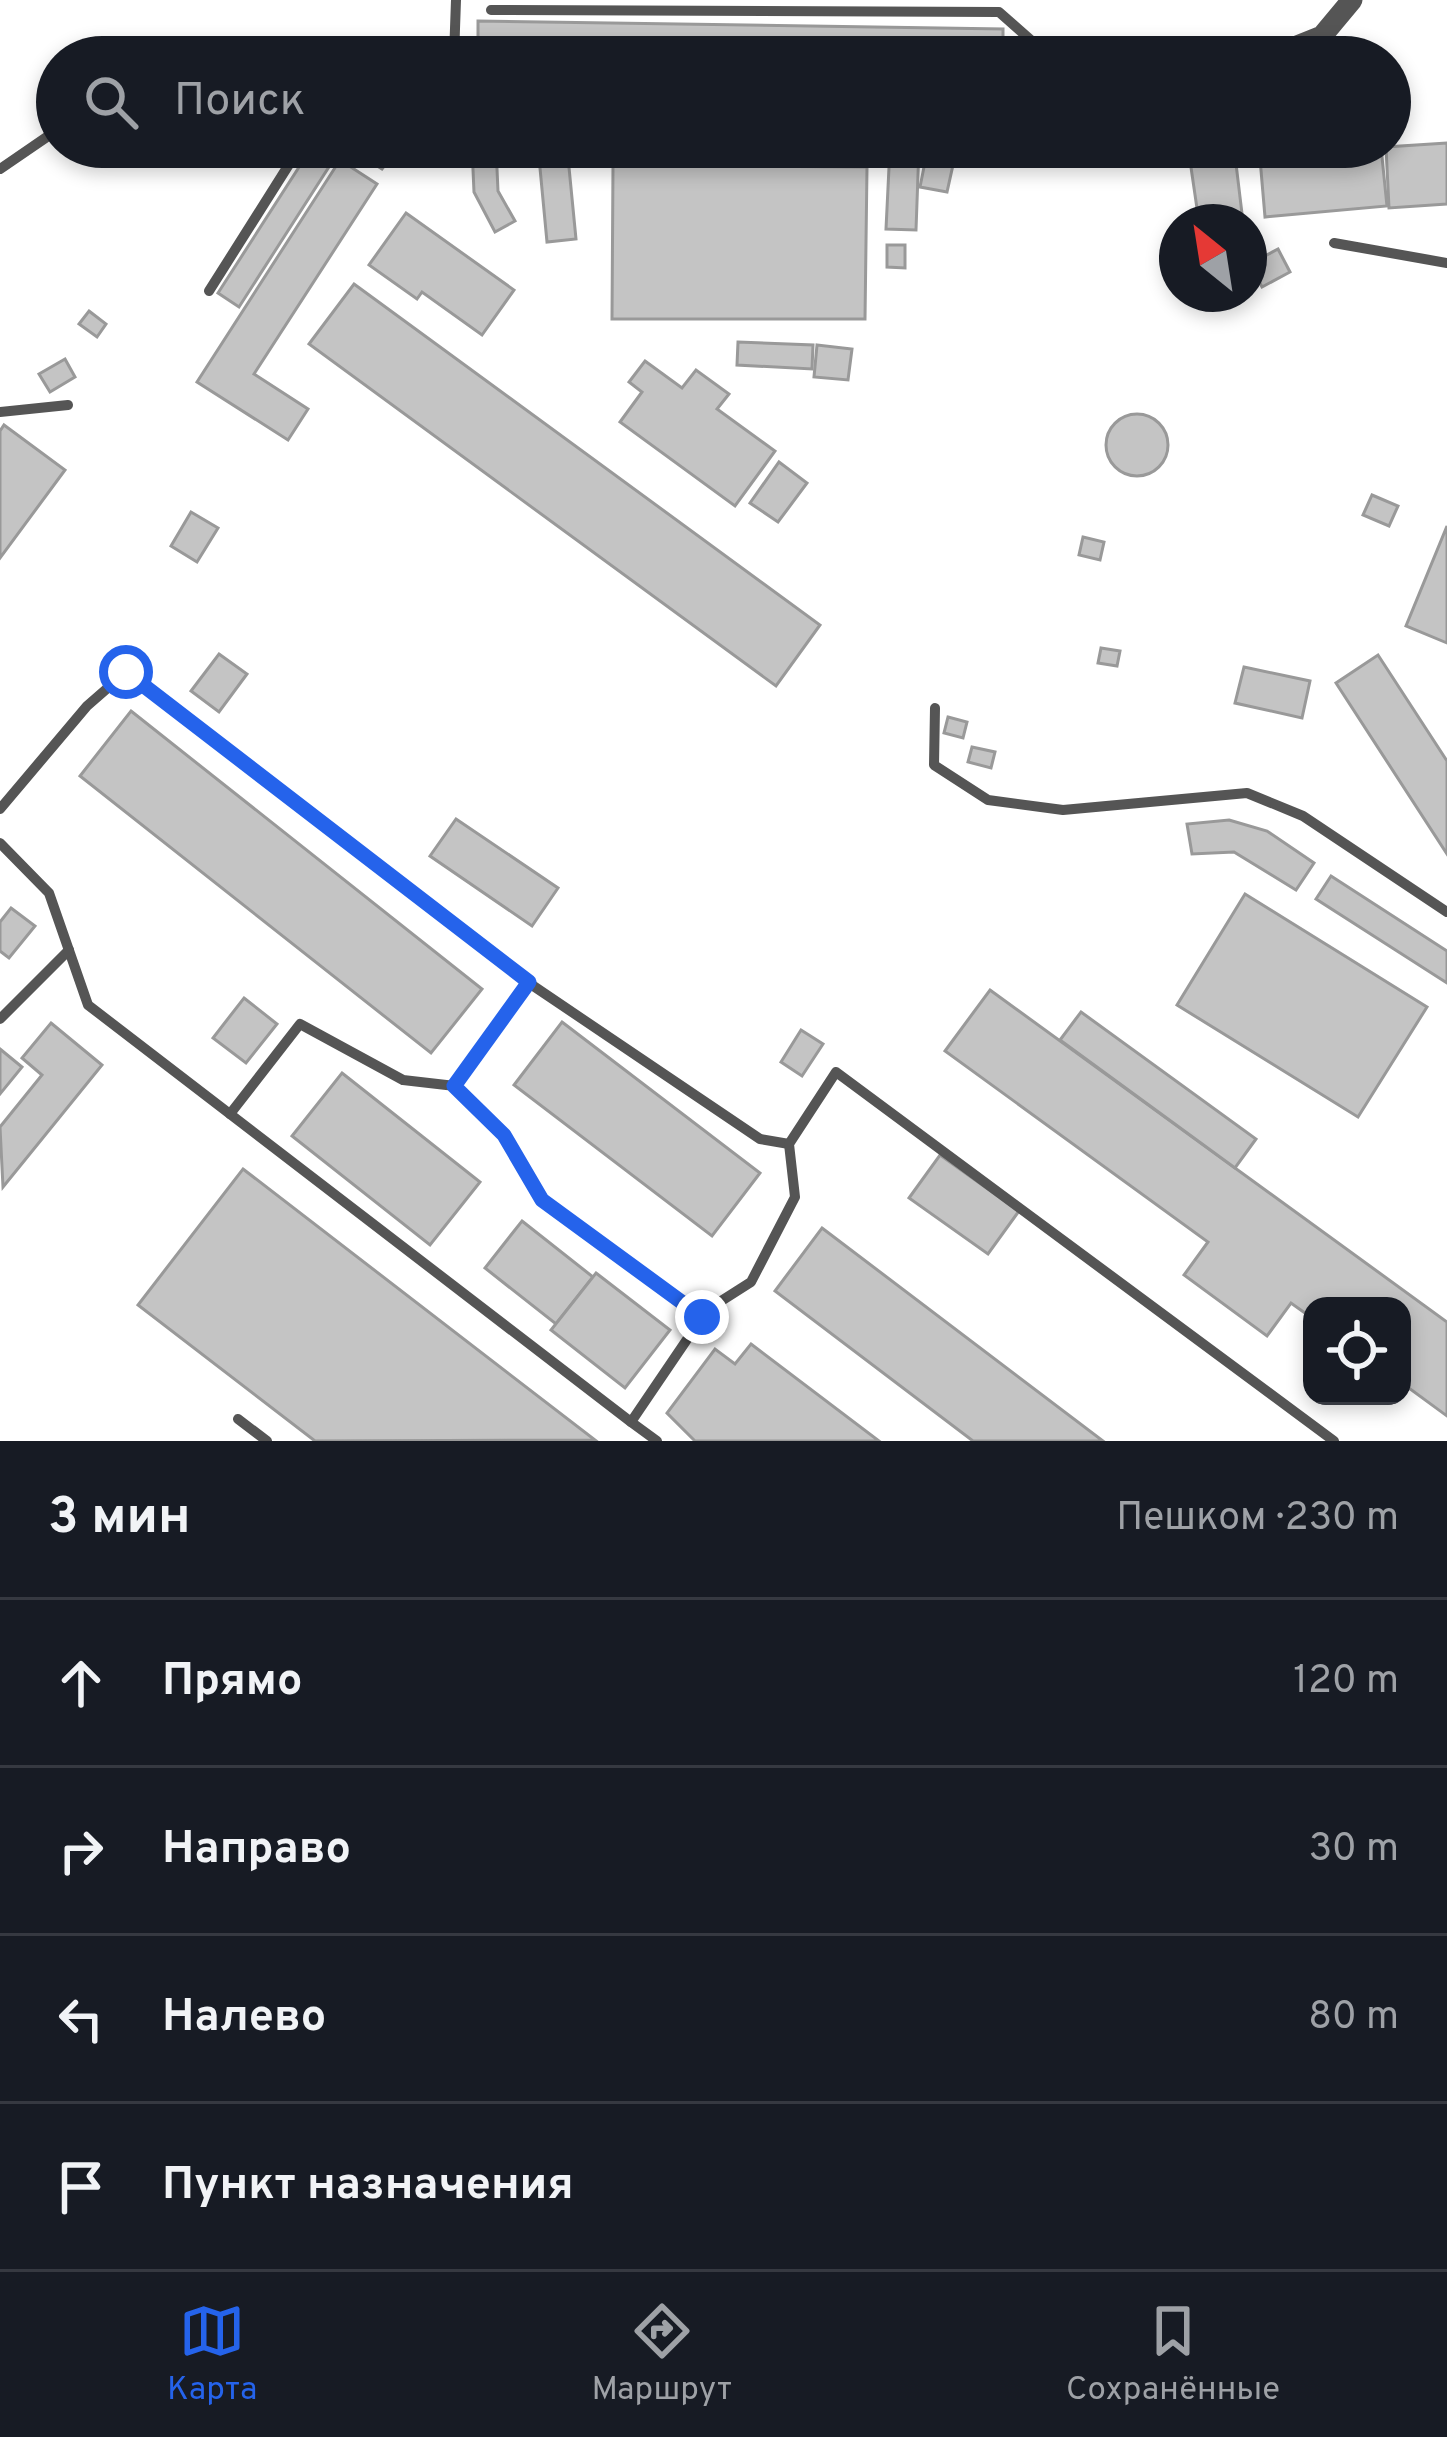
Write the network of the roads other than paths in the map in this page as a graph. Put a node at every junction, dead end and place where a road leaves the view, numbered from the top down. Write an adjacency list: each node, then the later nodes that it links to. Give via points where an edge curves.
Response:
1 (456, 0): 4 (lane)
2 (1352, 0): 6 (street)
3 (491, 10): 5 (lane, via 999,12)
4 (455, 36)
5 (1026, 36)
6 (1322, 36)
7 (36, 145): 9 (lane)
8 (287, 168): 12 (lane)
9 (0, 170)
10 (1334, 243): 11 (lane)
11 (1447, 263)
12 (209, 291)
13 (68, 405): 14 (lane)
14 (0, 412)
15 (935, 708): 18 (lane, via 934,765 988,800 1063,810 1247,793 1303,817)
16 (0, 809): 20 (lane, via 126,672)
17 (0, 843): 19 (lane, via 49,893)
18 (1447, 912)
19 (69, 950): 21 (lane); 23 (lane, via 88,1005)
20 (529, 982): 22 (lane); 24 (lane, via 760,1139)
21 (0, 1019)
22 (454, 1086): 23 (lane, via 403,1080 300,1024); 25 (lane, via 504,1135 542,1200)
23 (230, 1114): 27 (lane)
24 (789, 1144): 25 (lane, via 795,1197 751,1282); 30 (lane, via 836,1072)
25 (702, 1317): 27 (lane)
26 (238, 1419): 28 (lane)
27 (632, 1421): 29 (lane)
28 (267, 1441)
29 (657, 1441)
30 (1334, 1441)

